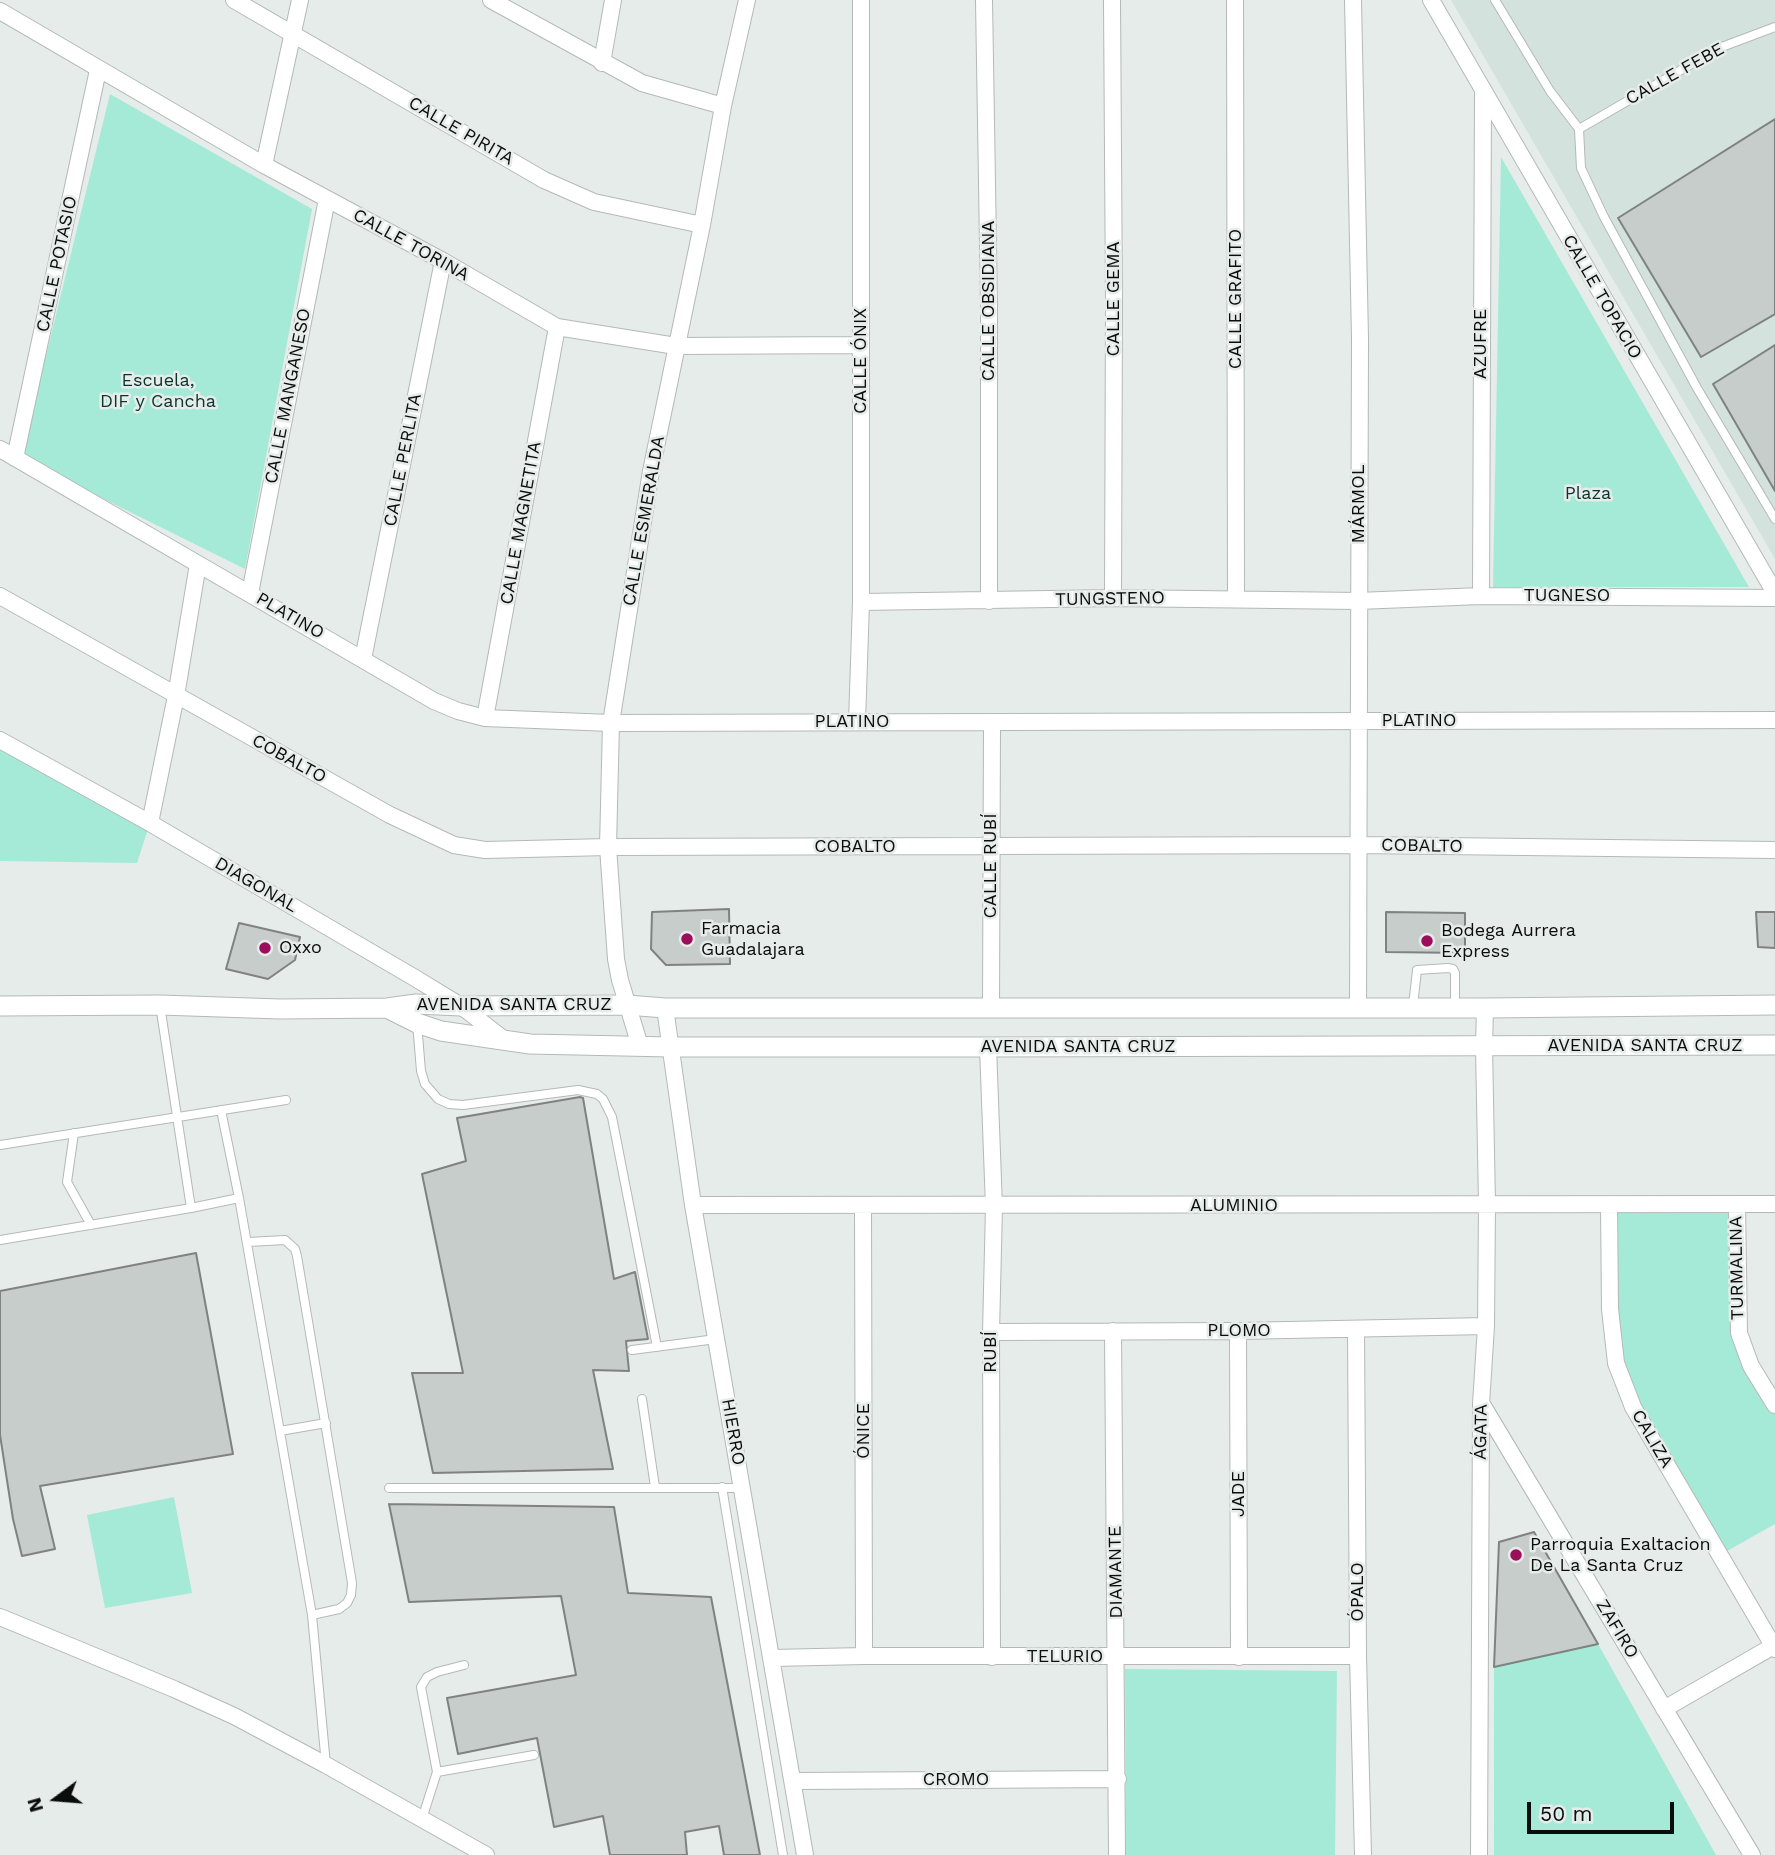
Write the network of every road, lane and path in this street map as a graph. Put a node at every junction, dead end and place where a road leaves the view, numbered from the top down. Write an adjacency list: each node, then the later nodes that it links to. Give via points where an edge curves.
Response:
1 (234, 0): 15 (street, CALLE PIRITA)
2 (300, 0): 15 (street)
3 (491, 0): 16 (street)
4 (613, 0): 16 (street)
5 (747, 0): 19 (street, CALLE ESMERALDA)
6 (861, 0): 26 (street, CALLE ÓNIX)
7 (984, 0): 38 (street, CALLE OBSIDIANA)
8 (1112, 0): 36 (street, CALLE GEMA)
9 (1235, 0): 37 (street, CALLE GRAFITO)
10 (1353, 0): 39 (street, MÁRMOL, via 1360,338)
11 (1431, 0): 18 (street, CALLE TOPACIO)
12 (1495, 0): 20 (lane, via 1550,91)
13 (0, 11): 17 (street, CALLE TORINA)
14 (1775, 27): 20 (lane, CALLE FEBE, via 1718,48)
15 (293, 33): 21 (street); 23 (street, CALLE PIRITA, via 544,180 594,202)
16 (602, 62): 19 (street, via 642,83)
17 (98, 69): 21 (street, CALLE TORINA); 29 (street, CALLE POTASIO)
18 (1483, 92): 33 (street, CALLE TOPACIO); 35 (street, AZUFRE)
19 (723, 106): 23 (street, CALLE ESMERALDA)
20 (1579, 129): 30 (lane, via 1581,169 1604,217)
21 (264, 165): 22 (street, CALLE TORINA)
22 (327, 199): 24 (street, CALLE TORINA); 32 (street, CALLE MANGANESO)
23 (702, 225): 27 (street, CALLE ESMERALDA)
24 (443, 261): 25 (street, CALLE TORINA); 41 (street, CALLE PERLITA)
25 (556, 327): 27 (street, CALLE TORINA); 43 (street, CALLE MAGNETITA)
26 (861, 345): 27 (street, CALLE TORINA); 40 (street, CALLE ÓNIX)
27 (676, 346): 47 (street, CALLE ESMERALDA)
28 (0, 449): 29 (street, PLATINO)
29 (15, 458): 31 (street, PLATINO)
30 (1775, 519)
31 (198, 564): 32 (street, PLATINO); 42 (street)
32 (250, 593): 41 (street, PLATINO)
33 (1775, 595): 35 (street, TUGNESO)
34 (0, 596): 42 (street, COBALTO)
35 (1481, 596): 39 (street, TUGNESO)
36 (1113, 598): 37 (street, TUNGSTENO); 38 (street, TUNGSTENO)
37 (1236, 599): 39 (street, TUNGSTENO)
38 (989, 601): 40 (street, TUNGSTENO)
39 (1358, 601): 46 (street, MÁRMOL)
40 (861, 603): 45 (street, CALLE ÓNIX)
41 (363, 659): 43 (street, PLATINO, via 435,701)
42 (176, 696): 50 (street); 52 (street, COBALTO, via 390,815 454,845 485,850)
43 (485, 718): 47 (street, PLATINO)
44 (1775, 720): 46 (street, PLATINO)
45 (857, 722): 47 (street, PLATINO); 48 (street, PLATINO)
46 (1360, 722): 48 (street, PLATINO); 51 (street, MÁRMOL)
47 (611, 723): 52 (street, CALLE ESMERALDA)
48 (992, 723): 53 (street, CALLE RUBÍ)
49 (0, 740): 50 (street, DIAGONAL)
50 (150, 823): 55 (street, DIAGONAL)
51 (1359, 845): 53 (street, COBALTO); 54 (street, COBALTO); 62 (street, MÁRMOL)
52 (608, 847): 53 (street, COBALTO); 60 (street, CALLE ESMERALDA, via 616,959)
53 (990, 848): 65 (street, CALLE RUBÍ)
54 (1775, 850)
55 (415, 978): 59 (street, DIAGONAL); 67 (street)
56 (160, 1005): 58 (street, AVENIDA SANTA CRUZ); 67 (street, AVENIDA SANTA CRUZ, via 387,1008); 76 (lane)
57 (1775, 1005): 66 (street, AVENIDA SANTA CRUZ)
58 (0, 1006)
59 (461, 1006): 60 (street, AVENIDA SANTA CRUZ); 67 (street, AVENIDA SANTA CRUZ); 68 (street, DIAGONAL)
60 (627, 1006): 61 (street, AVENIDA SANTA CRUZ); 70 (street, CALLE ESMERALDA)
61 (665, 1008): 65 (street, AVENIDA SANTA CRUZ); 71 (street, HIERRO)
62 (1358, 1008): 63 (street, AVENIDA SANTA CRUZ); 65 (street, AVENIDA SANTA CRUZ)
63 (1413, 1008): 64 (street, AVENIDA SANTA CRUZ); 64 (lane, via 1417,970 1448,968 1455,974)
64 (1455, 1008): 66 (street, AVENIDA SANTA CRUZ)
65 (991, 1009)
66 (1485, 1009): 73 (street, ÁGATA)
67 (417, 1014): 68 (street, AVENIDA SANTA CRUZ, via 454,1033); 97 (lane, via 421,1071 438,1100 463,1105 578,1090 603,1099 612,1117)
68 (506, 1041): 70 (street, AVENIDA SANTA CRUZ)
69 (1775, 1045): 73 (street, AVENIDA SANTA CRUZ)
70 (640, 1046): 71 (street, AVENIDA SANTA CRUZ)
71 (670, 1047): 72 (street, AVENIDA SANTA CRUZ); 82 (street, HIERRO)
72 (988, 1047): 73 (street, AVENIDA SANTA CRUZ); 86 (street, RUBÍ)
73 (1484, 1047): 80 (street, ÁGATA)
74 (286, 1100): 75 (lane)
75 (221, 1110): 76 (lane); 79 (lane)
76 (176, 1117): 77 (lane); 87 (lane)
77 (74, 1133): 78 (lane); 88 (lane, via 67,1182)
78 (0, 1145)
79 (239, 1198): 87 (lane); 90 (lane)
80 (1487, 1204): 84 (street, ALUMINIO); 86 (street, ALUMINIO); 91 (street, ÁGATA)
81 (1775, 1204): 85 (street, ALUMINIO)
82 (692, 1205): 83 (street, ALUMINIO); 96 (street, HIERRO)
83 (863, 1205): 86 (street, ALUMINIO); 111 (street, ÓNICE)
84 (1609, 1205): 85 (street, ALUMINIO); 110 (street, CALIZA, via 1610,1309 1616,1363 1633,1407)
85 (1737, 1205): 101 (street, TURMALINA, via 1738,1333 1751,1366)
86 (994, 1206): 95 (street, RUBÍ)
87 (191, 1208): 88 (lane)
88 (91, 1225): 89 (lane)
89 (0, 1240)
90 (248, 1242): 102 (lane, via 285,1240 295,1249); 103 (lane)
91 (1486, 1326): 92 (street, PLOMO); 100 (street, ÁGATA)
92 (1356, 1329): 94 (street, PLOMO); 112 (street, ÓPALO)
93 (1113, 1331): 94 (street, PLOMO); 95 (street, PLOMO); 114 (street, DIAMANTE)
94 (1238, 1331): 115 (street, JADE)
95 (991, 1332): 113 (street, RUBÍ)
96 (716, 1338): 97 (lane); 107 (street, HIERRO)
97 (657, 1347): 98 (lane)
98 (632, 1350)
99 (642, 1399): 104 (lane)
100 (1481, 1404): 118 (street, ZAFIRO); 130 (street, ÁGATA)
101 (1775, 1405)
102 (326, 1423): 103 (lane); 108 (lane, via 352,1583 347,1603)
103 (280, 1431): 108 (lane)
104 (655, 1487): 105 (lane); 106 (lane)
105 (722, 1487): 107 (lane); 126 (lane)
106 (389, 1488)
107 (742, 1488): 116 (street, HIERRO)
108 (312, 1615): 120 (lane)
109 (0, 1617): 120 (street, via 234,1716)
110 (1774, 1647): 118 (street)
111 (864, 1656): 113 (street, TELURIO); 116 (street, TELURIO)
112 (1358, 1656): 115 (street, TELURIO); 129 (street, ÓPALO)
113 (992, 1657): 114 (street, TELURIO)
114 (1117, 1657): 115 (street, TELURIO); 122 (street, DIAMANTE)
115 (1239, 1657)
116 (772, 1658): 123 (street, HIERRO)
117 (464, 1664): 121 (lane, via 427,1677 421,1687)
118 (1664, 1709): 131 (street, ZAFIRO)
119 (534, 1755): 121 (lane)
120 (326, 1765): 124 (street)
121 (437, 1772): 124 (lane)
122 (1118, 1779): 123 (street, CROMO); 128 (street, DIAMANTE)
123 (793, 1781): 127 (street, HIERRO)
124 (422, 1819): 125 (street)
125 (486, 1855)
126 (783, 1855)
127 (805, 1855)
128 (1117, 1855)
129 (1363, 1855)
130 (1479, 1855)
131 (1752, 1855)

